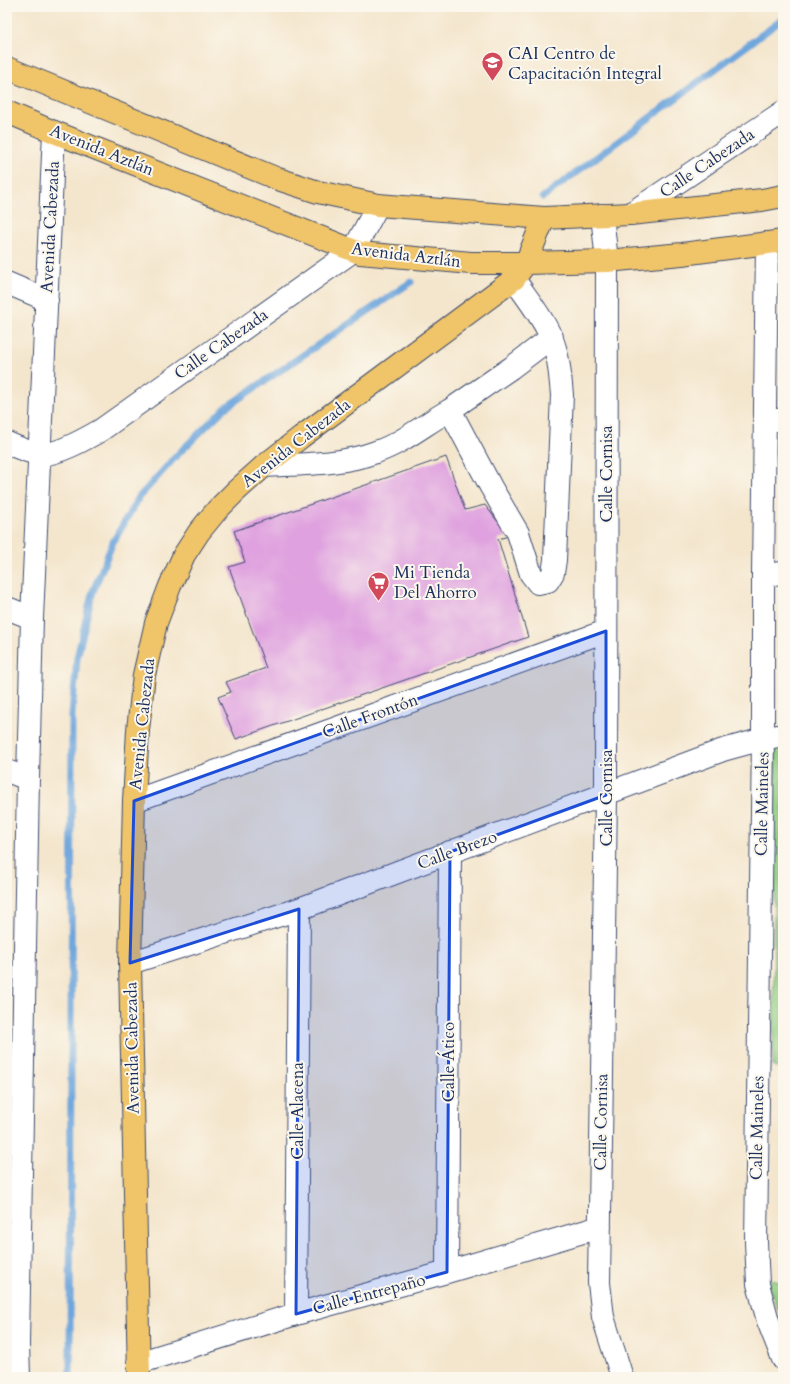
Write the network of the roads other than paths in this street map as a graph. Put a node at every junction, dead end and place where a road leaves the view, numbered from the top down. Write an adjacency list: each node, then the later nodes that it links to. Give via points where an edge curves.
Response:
1 (7, 68): 6 (main road, via 278,179 318,192)
2 (7, 112): 4 (main road, Avenida Aztlán)
3 (783, 112): 7 (street, Calle Cabezada)
4 (54, 132): 11 (main road, Avenida Aztlán); 15 (street, Avenida Cabezada)
5 (783, 196): 7 (main road)
6 (381, 206): 9 (main road); 11 (street, Calle Cabezada)
7 (630, 214): 8 (main road)
8 (602, 216): 9 (main road); 12 (street, Calle Cornisa)
9 (534, 217): 13 (main road)
10 (775, 242): 12 (main road, Avenida Aztlán); 18 (street, Calle Maineles)
11 (356, 252): 13 (main road, Avenida Aztlán, via 471,262); 20 (street, Calle Cabezada, via 101,430 69,447)
12 (607, 261): 13 (main road, Avenida Aztlán); 25 (street, Calle Cornisa)
13 (520, 271): 16 (street); 21 (main road, Avenida Cabezada)
14 (7, 283): 15 (street)
15 (46, 300): 20 (street, Avenida Cabezada)
16 (552, 337): 17 (street); 17 (street, via 560,369 562,395 555,560 548,581 538,582 531,574 518,533)
17 (450, 410): 21 (street, via 406,438 377,452 337,461)
18 (774, 420): 22 (street, Calle Maineles)
19 (7, 443): 20 (street)
20 (40, 454): 24 (street, Avenida Cabezada)
21 (264, 466): 30 (main road, Avenida Cabezada, via 217,510 199,532 184,555 170,586 156,623 144,676)
22 (773, 574): 26 (street, Calle Maineles)
23 (7, 608): 24 (street)
24 (32, 618): 28 (street, Avenida Cabezada)
25 (606, 631): 29 (street, Calle Cornisa); 30 (street, Calle Frontón)
26 (773, 737): 29 (street, Calle Brezo, via 723,750); 38 (street, Calle Maineles, via 756,1242 758,1284 768,1321)
27 (7, 771): 28 (street)
28 (28, 779): 37 (street, Avenida Cabezada)
29 (606, 795): 31 (street, Calle Brezo); 34 (street, Calle Cornisa)
30 (134, 801): 33 (main road, Avenida Cabezada)
31 (450, 852): 32 (street, Calle Brezo); 35 (street, Calle Ático)
32 (299, 909): 33 (street, Calle Brezo); 36 (street, Calle Alacena)
33 (130, 963): 39 (main road, Avenida Cabezada)
34 (600, 1227): 35 (street, Calle Entrepaño); 41 (street, Calle Cornisa, via 599,1283 603,1317)
35 (447, 1272): 36 (street, Calle Entrepaño)
36 (296, 1314): 39 (street, Calle Entrepaño)
37 (13, 1344): 40 (street, Avenida Cabezada)
38 (783, 1360)
39 (139, 1370)
40 (19, 1377)
41 (622, 1377)

